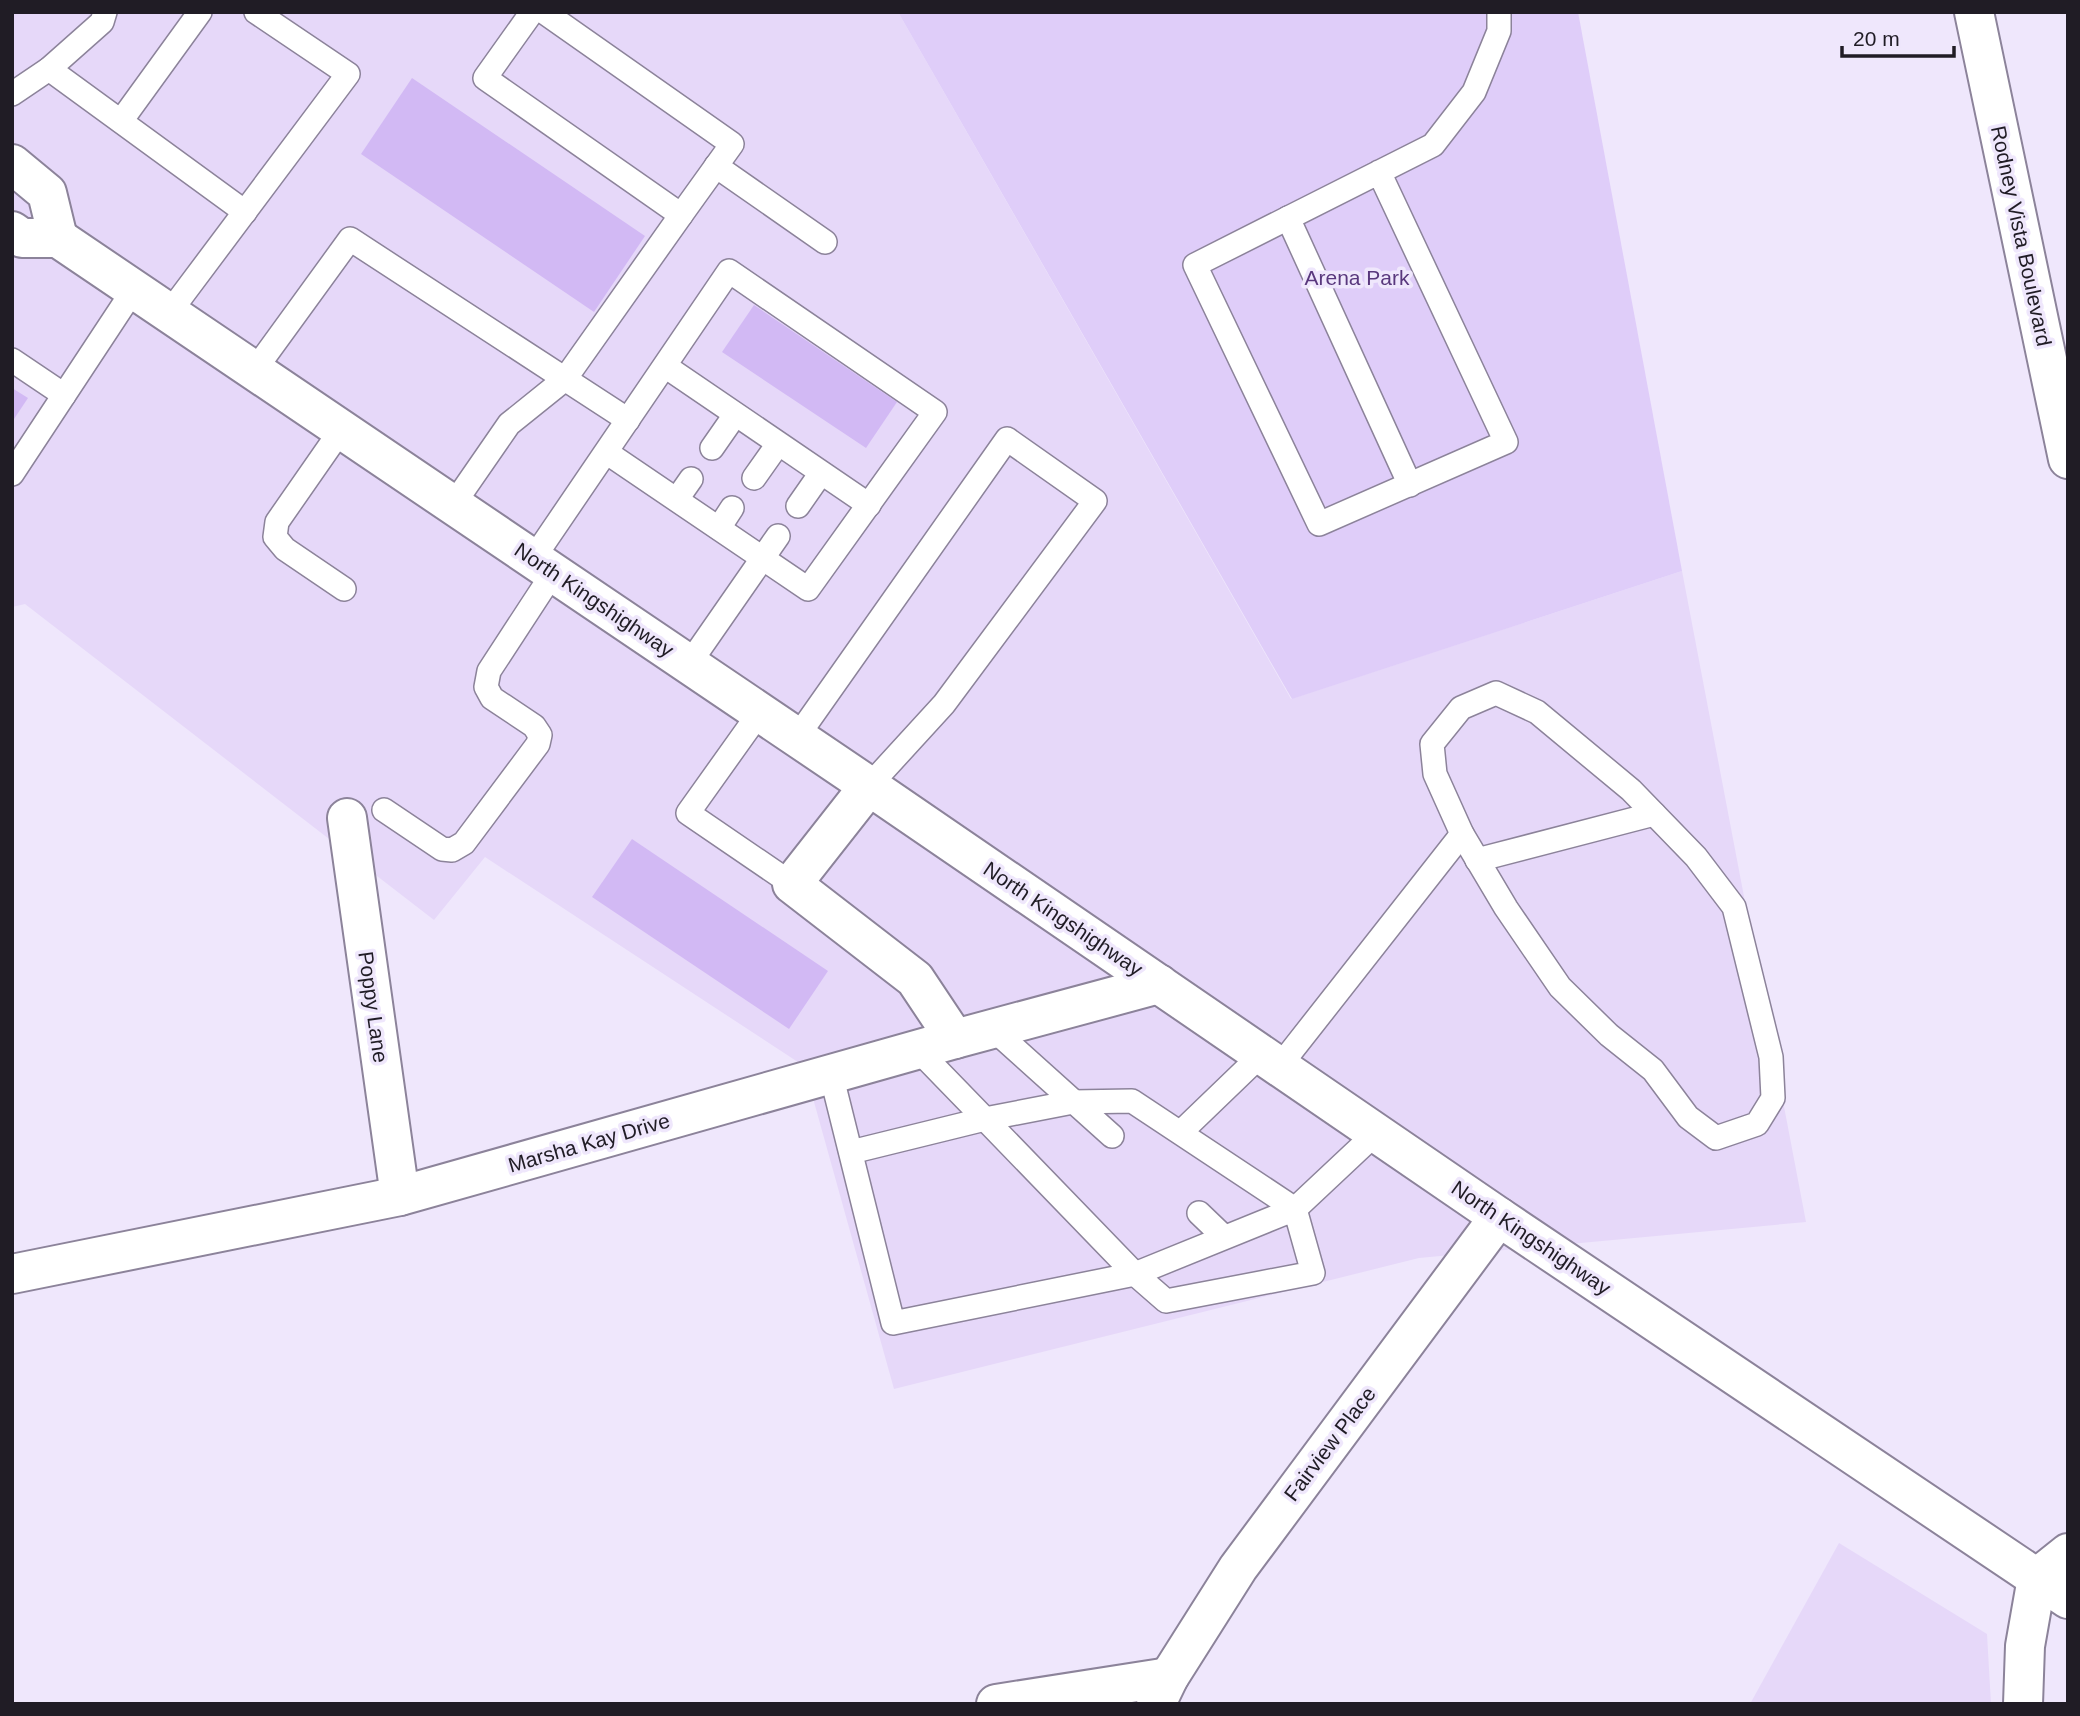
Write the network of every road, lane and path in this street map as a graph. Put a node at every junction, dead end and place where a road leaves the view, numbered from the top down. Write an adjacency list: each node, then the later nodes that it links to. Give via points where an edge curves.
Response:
1 (105, 12): 8 (lane, via 102,22)
2 (200, 12): 10 (lane)
3 (256, 12): 14 (lane, via 348,74)
4 (532, 12): 15 (lane, via 485,78)
5 (544, 12): 12 (lane, via 732,144)
6 (1499, 12): 13 (lane, via 1499,31 1474,92 1433,145)
7 (1974, 12): 33 (street, Rodney Vista Boulevard)
8 (48, 69): 9 (lane); 10 (lane)
9 (12, 93)
10 (121, 121): 14 (lane)
11 (12, 164): 18 (street, via 47,193)
12 (716, 166): 15 (lane); 19 (lane)
13 (1379, 172): 16 (lane); 38 (lane, via 1506,442)
14 (245, 212): 21 (lane)
15 (681, 215): 25 (lane)
16 (1288, 218): 38 (lane); 38 (lane, via 1195,265 1319,524)
17 (12, 231): 18 (street, via 22,238)
18 (58, 238): 20 (street, North Kingshighway)
19 (825, 242)
20 (134, 289): 21 (street, North Kingshighway); 26 (lane)
21 (169, 313): 24 (street, North Kingshighway)
22 (12, 360): 26 (lane)
23 (665, 366): 27 (lane); 28 (lane); 41 (lane, via 729,271 935,412)
24 (254, 371): 25 (lane, via 350,239); 29 (street, North Kingshighway)
25 (565, 379): 28 (lane); 40 (lane, via 509,424)
26 (64, 395): 35 (lane)
27 (735, 415): 30 (lane); 31 (lane)
28 (628, 420): 32 (lane)
29 (341, 430): 40 (street, North Kingshighway); 48 (lane, via 277,522 275,537 285,549)
30 (778, 443): 34 (lane); 36 (lane)
31 (712, 448)
32 (606, 452): 39 (lane); 47 (lane)
33 (2068, 459)
34 (821, 473): 41 (lane); 42 (lane)
35 (12, 474)
36 (754, 478)
37 (691, 479): 39 (lane)
38 (1410, 485)
39 (677, 499): 44 (lane)
40 (453, 505): 47 (street, North Kingshighway)
41 (869, 505): 46 (lane, via 808,589)
42 (798, 506)
43 (732, 508): 44 (lane)
44 (719, 528): 46 (lane)
45 (778, 536): 46 (lane)
46 (762, 558): 49 (lane)
47 (543, 566): 49 (street, North Kingshighway); 53 (lane, via 489,671 486,687 492,698 534,726 540,736 538,744 464,843 452,850 442,849)
48 (344, 589)
49 (689, 664): 50 (street, North Kingshighway)
50 (760, 712): 51 (street, North Kingshighway); 58 (lane, via 688,813)
51 (797, 737): 52 (street, North Kingshighway); 52 (lane, via 1007,439 1095,500 944,704)
52 (869, 786): 58 (street); 59 (street, North Kingshighway)
53 (384, 810)
54 (1654, 814): 56 (lane, via 1537,712 1496,693 1461,708 1432,744 1435,775); 57 (lane); 57 (lane, via 1696,857 1734,907 1771,1058 1773,1098 1757,1124 1716,1138 1688,1117 1653,1070 1560,987)
55 (347, 818): 71 (street, Poppy Lane)
56 (1462, 834): 57 (lane); 63 (lane)
57 (1477, 860)
58 (792, 884): 61 (street, via 915,979)
59 (1158, 984): 60 (street, Marsha Kay Drive); 63 (street, North Kingshighway)
60 (994, 1030): 61 (street, Marsha Kay Drive); 65 (lane)
61 (955, 1039): 62 (street, Marsha Kay Drive)
62 (918, 1051): 64 (street, Marsha Kay Drive); 66 (lane)
63 (1270, 1061): 67 (lane); 68 (street, North Kingshighway)
64 (831, 1074): 70 (lane); 71 (street, Marsha Kay Drive)
65 (1073, 1102): 66 (lane); 67 (lane, via 1132,1101); 69 (lane)
66 (985, 1119): 70 (lane); 77 (lane)
67 (1181, 1132): 72 (lane)
68 (1376, 1133): 72 (lane); 74 (street, North Kingshighway)
69 (1112, 1136)
70 (851, 1152): 77 (lane, via 893,1323)
71 (400, 1196): 76 (street, Marsha Kay Drive)
72 (1295, 1209): 75 (lane); 77 (lane, via 1313,1273 1166,1301)
73 (1199, 1213): 75 (lane)
74 (1499, 1217): 79 (street, North Kingshighway); 81 (street, Fairview Place, via 1238,1568)
75 (1224, 1237): 77 (lane)
76 (12, 1274)
77 (1135, 1274)
78 (2068, 1553): 79 (street)
79 (2037, 1578): 80 (street, North Kingshighway); 83 (street, via 2025,1646)
80 (2068, 1600)
81 (1162, 1690): 82 (street, Fairview Place, via 1033,1696)
82 (996, 1704)
83 (2023, 1704)

